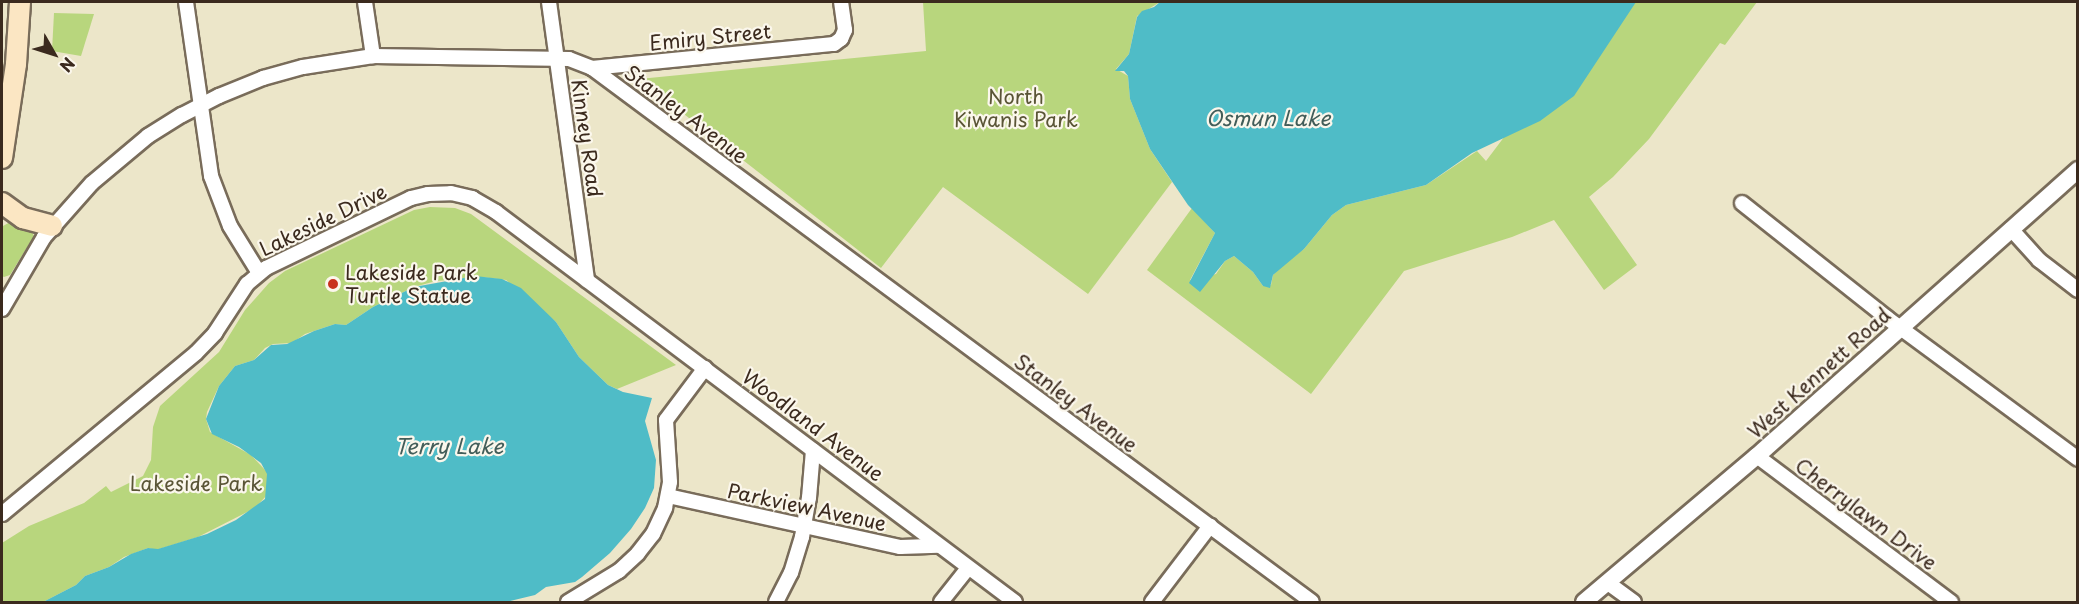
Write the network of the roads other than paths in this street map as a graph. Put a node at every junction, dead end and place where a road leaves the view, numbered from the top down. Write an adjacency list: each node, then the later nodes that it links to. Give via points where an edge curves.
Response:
1 (20, 2): 10 (main road)
2 (186, 2): 9 (street)
3 (365, 2): 6 (street)
4 (549, 2): 7 (street, Kinney Road)
5 (841, 2): 8 (street, Emiry Street, via 845,30 841,39 831,44)
6 (373, 56): 7 (street, Stanley Avenue); 9 (street, Stanley Avenue, via 284,72)
7 (556, 57): 8 (street, Stanley Avenue); 17 (street, Kinney Road)
8 (592, 68): 28 (street, Stanley Avenue)
9 (200, 105): 14 (street, Stanley Avenue, via 120,158); 16 (street, via 209,168 219,200 234,235)
10 (2, 158)
11 (2078, 170): 15 (street, West Kennett Road)
12 (2, 203): 14 (main road, via 23,218)
13 (1742, 203): 20 (street)
14 (52, 226): 19 (street, Stanley Avenue)
15 (2011, 229): 18 (street, via 2043,264); 20 (street, West Kennett Road)
16 (259, 273): 17 (street, Lakeside Drive, via 282,258 405,201 443,193 484,204); 26 (street, Lakeside Drive, via 196,353)
17 (587, 280): 21 (street, Woodland Avenue)
18 (2078, 290)
19 (2, 309)
20 (1901, 327): 23 (street, West Kennett Road); 24 (street)
21 (705, 368): 22 (street, Woodland Avenue); 25 (street, via 666,420 671,466)
22 (813, 450): 27 (street); 29 (street, Woodland Avenue)
23 (1756, 456): 31 (street, West Kennett Road); 40 (street, Cherrylawn Drive)
24 (2078, 459)
25 (668, 496): 27 (street, Parkview Avenue); 32 (street, via 658,525 638,553 611,577)
26 (2, 514)
27 (805, 526): 29 (street, Parkview Avenue, via 900,547); 33 (street)
28 (1210, 526): 36 (street); 37 (street, Stanley Avenue)
29 (938, 546): 30 (street, Woodland Avenue)
30 (968, 568): 34 (street); 35 (street, Woodland Avenue)
31 (1608, 583): 38 (street, West Kennett Road); 39 (street)
32 (568, 603)
33 (776, 603)
34 (941, 603)
35 (1015, 603)
36 (1152, 603)
37 (1312, 603)
38 (1584, 603)
39 (1634, 603)
40 (1951, 603)

